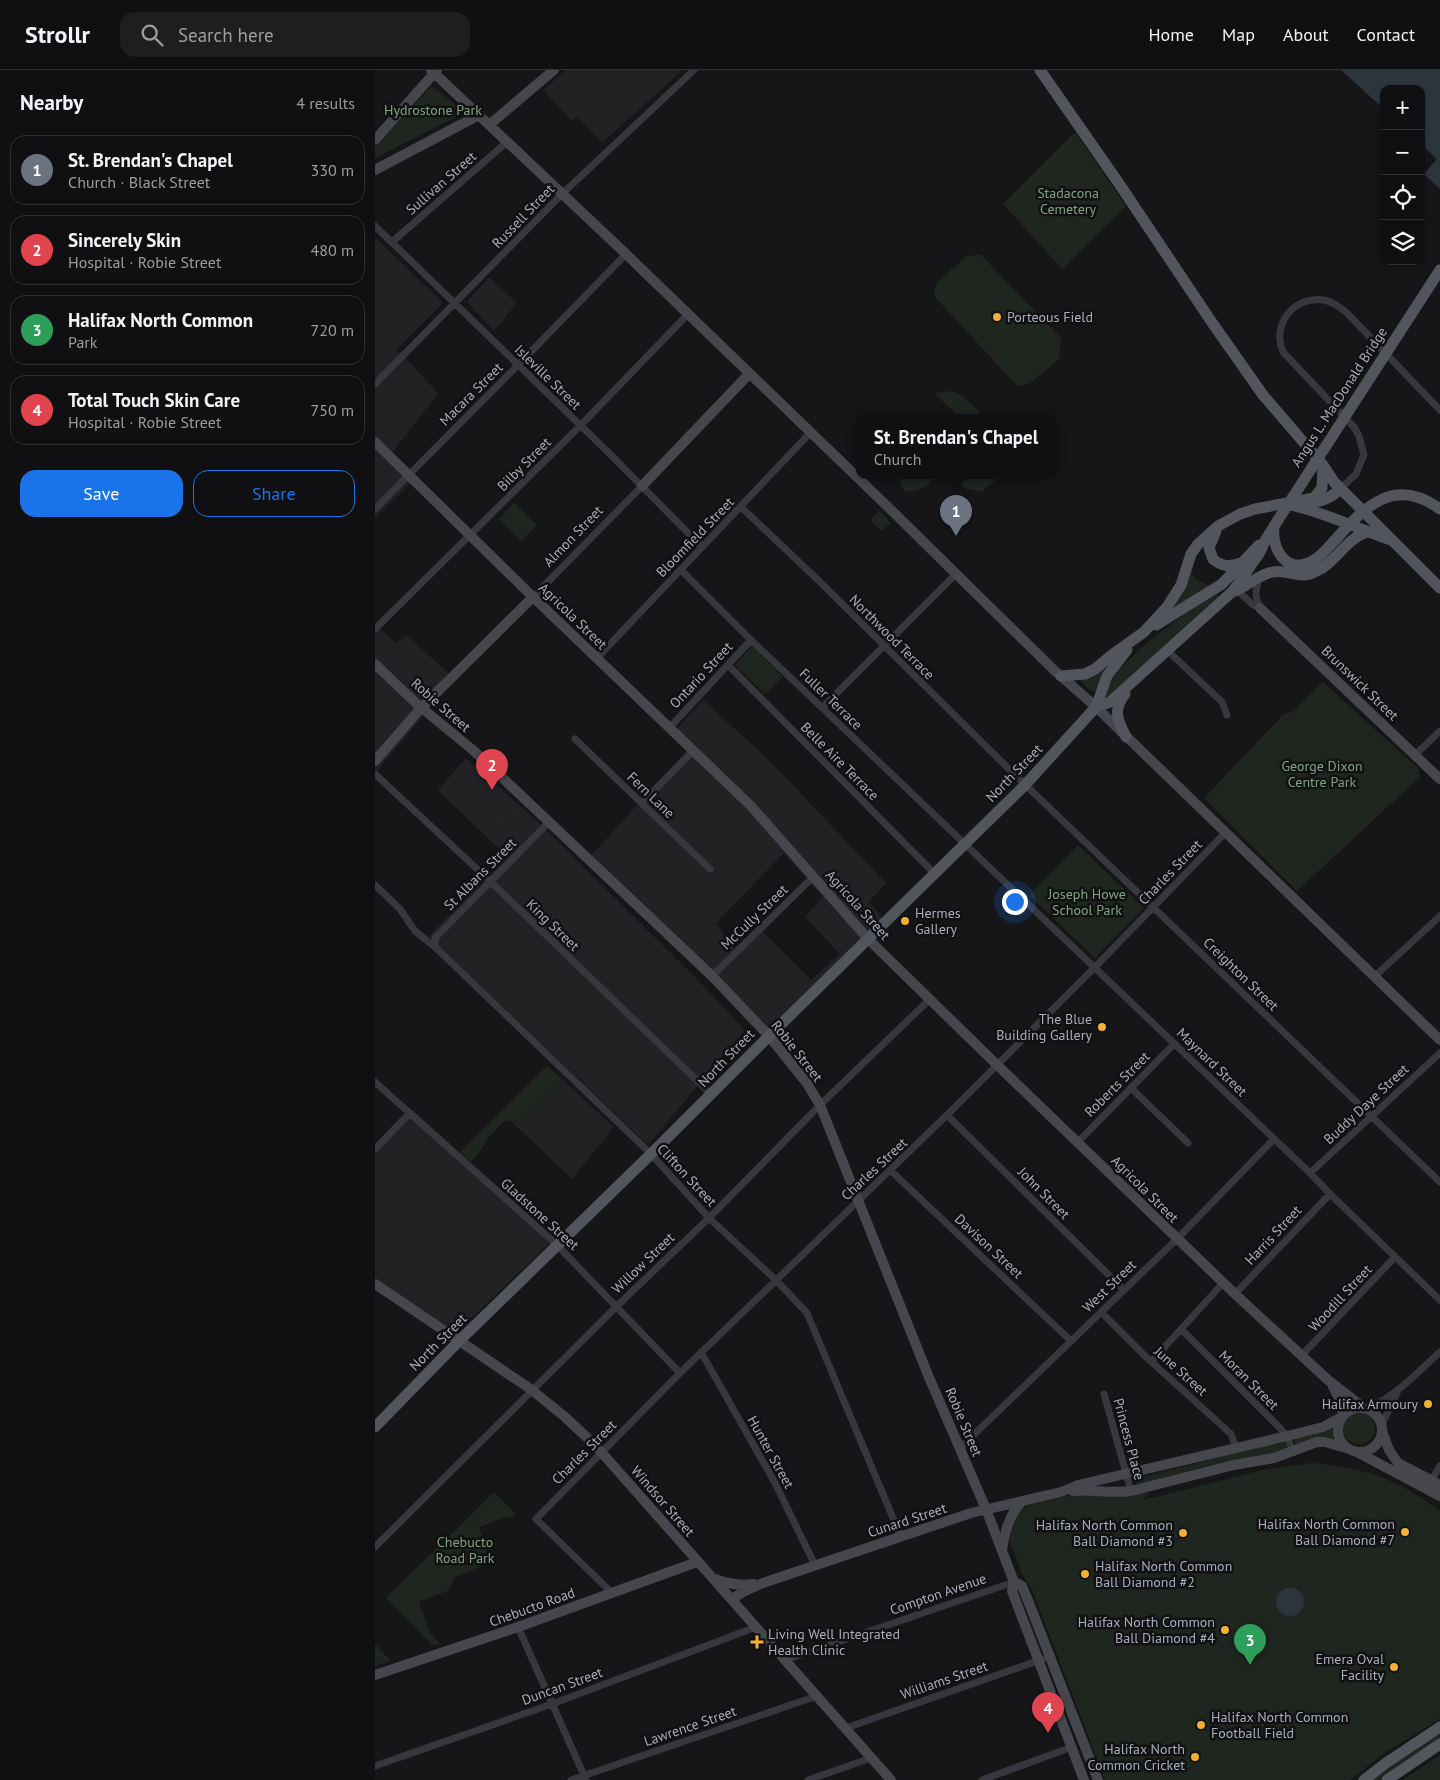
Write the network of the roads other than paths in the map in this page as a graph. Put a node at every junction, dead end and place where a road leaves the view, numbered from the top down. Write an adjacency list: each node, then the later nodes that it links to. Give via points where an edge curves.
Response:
1 (554, 70): 6 (main road)
2 (694, 70): 10 (street, Russell Street)
3 (1040, 70): 24 (main road, via 1263,395)
4 (434, 71): 5 (main road); 7 (main road)
5 (479, 116): 6 (main road); 9 (main road)
6 (489, 125): 8 (main road)
7 (375, 140)
8 (507, 142): 10 (main road); 12 (street, Sullivan Street)
9 (375, 170)
10 (563, 194): 13 (main road); 15 (street, Russell Street)
11 (375, 226): 12 (street, Isleville Street)
12 (392, 242): 15 (street, Isleville Street)
13 (626, 254): 16 (main road); 17 (street, Macara Street)
14 (1440, 270): 34 (main road, Angus L. MacDonald Bridge, bridge)
15 (455, 304): 17 (street, Isleville Street); 19 (street, Russell Street)
16 (688, 314): 18 (main road); 21 (street, Bilby Street)
17 (518, 365): 21 (street, Isleville Street); 25 (street, Macara Street)
18 (749, 374): 22 (main road); 28 (main road, Almon Street)
19 (375, 384)
20 (1440, 410): 29 (street, via 1336,304 1310,300 1296,305 1280,329 1283,352 1354,427 1362,444 1364,455 1356,474)
21 (580, 426): 28 (street, Isleville Street); 37 (street, Bilby Street)
22 (811, 432): 26 (main road); 31 (street, Bloomfield Street)
23 (375, 442): 25 (main road, Agricola Street)
24 (1323, 466): 29 (main road); 30 (main road, via 1319,493 1313,498)
25 (409, 475): 32 (street, Macara Street); 37 (main road, Agricola Street)
26 (856, 476)
27 (859, 479): 43 (main road)
28 (642, 486): 40 (street, Isleville Street); 48 (street, Almon Street)
29 (1341, 489): 30 (main road, via 1324,501); 39 (main road)
30 (1285, 503): 35 (main road, via 1240,514); 36 (main road, via 1330,516)
31 (741, 508): 40 (street, Bloomfield Street); 53 (street, Northwood Terrace)
32 (375, 509)
33 (1440, 509): 34 (main road, bridge, via 1419,497 1384,498 1358,514 1321,555 1296,565 1281,557 1274,545)
34 (1276, 523): 38 (main road, Angus L. MacDonald Bridge)
35 (1218, 526): 41 (main road, via 1210,543 1210,555 1225,566); 51 (main road, via 1191,554 1181,585 1167,607)
36 (1367, 532): 39 (main road); 44 (main road, via 1351,540 1314,573 1273,572)
37 (471, 535): 48 (main road, Agricola Street); 50 (street, Bilby Street)
38 (1265, 541): 41 (main road, Angus L. MacDonald Bridge); 47 (main road, Angus L. MacDonald Bridge)
39 (1395, 541): 46 (main road)
40 (702, 547): 42 (street, Bloomfield Street)
41 (1243, 563): 45 (main road, Angus L. MacDonald Bridge)
42 (681, 570): 52 (street, Fuller Terrace); 55 (street, Bloomfield Street)
43 (956, 574): 53 (street); 58 (main road)
44 (1259, 577): 47 (main road); 49 (street, via 1255,599)
45 (1222, 584): 51 (main road, North Street)
46 (1440, 588)
47 (1235, 591): 49 (street, Brunswick Street); 54 (main road, North Street)
48 (533, 597): 55 (main road, Agricola Street); 61 (main road, Almon Street)
49 (1260, 608): 69 (main road, Brunswick Street)
50 (375, 629)
51 (1144, 632): 58 (main road, via 1095,669 1085,674); 60 (main road, North Street, via 1107,676)
52 (751, 640): 57 (street, Ontario Street); 62 (street, Fuller Terrace)
53 (883, 646): 62 (street); 73 (street, Northwood Terrace)
54 (1168, 651): 59 (main road, North Street); 63 (street, via 1222,702)
55 (597, 658): 64 (main road, Agricola Street)
56 (375, 664): 61 (main road, Robie Street)
57 (728, 665): 64 (street, Ontario Street); 79 (street, Belle Aire Terrace)
58 (1061, 676): 60 (main road)
59 (1133, 682): 60 (main road, North Street, via 1110,702); 66 (main road, via 1117,707 1117,718)
60 (1096, 707): 66 (main road); 73 (main road, North Street)
61 (421, 708): 70 (main road, Almon Street); 75 (main road, Robie Street, via 474,751)
62 (822, 708): 77 (street, Fuller Terrace)
63 (1227, 715)
64 (670, 727): 68 (main road, Agricola Street)
65 (1440, 731): 69 (street)
66 (1126, 737): 76 (main road)
67 (575, 739): 74 (street, Fern Lane)
68 (694, 750): 74 (street); 80 (main road, Agricola Street, via 751,806)
69 (1415, 755): 72 (main road, Brunswick Street)
70 (375, 761)
71 (375, 774): 81 (street, King Street)
72 (1440, 779)
73 (1025, 785): 77 (main road, North Street); 83 (street, Creighton Street)
74 (642, 803): 78 (street, Fern Lane)
75 (550, 821): 81 (street, St Albans Street); 88 (main road, Robie Street)
76 (1225, 833): 83 (street, Charles Street); 89 (main road)
77 (965, 845): 79 (main road, North Street); 87 (street, Maynard Street)
78 (710, 869)
79 (935, 874): 85 (main road, North Street)
80 (814, 876): 85 (main road, Agricola Street); 88 (street, McCully Street)
81 (491, 882): 86 (street, St Albans Street, via 435,938); 98 (street, King Street)
82 (375, 885): 86 (street, Clifton Street, via 400,909 415,931)
83 (1153, 907): 87 (street, Charles Street); 102 (street, Creighton Street)
84 (1440, 916): 89 (street)
85 (869, 940): 90 (main road, Agricola Street); 91 (main road, North Street)
86 (435, 947): 107 (street, Clifton Street)
87 (1095, 967): 93 (street, Maynard Street); 95 (street, Charles Street)
88 (712, 976): 91 (main road, Robie Street)
89 (1374, 977): 92 (main road)
90 (930, 999): 95 (main road, Agricola Street); 99 (street, Willow Street)
91 (769, 1036): 98 (main road, North Street); 99 (main road, Robie Street)
92 (1440, 1040)
93 (1174, 1044): 97 (street, Roberts Street); 103 (street, Maynard Street)
94 (1440, 1053): 102 (street, Buddy Daye Street)
95 (997, 1066): 101 (street, Charles Street); 104 (main road, Agricola Street)
96 (375, 1082): 100 (street, Gladstone Street)
97 (1131, 1088): 104 (street, Roberts Street); 105 (street)
98 (711, 1095): 107 (main road, North Street)
99 (820, 1105): 112 (main road, Robie Street); 113 (street, Willow Street)
100 (410, 1113): 106 (street); 115 (street, Gladstone Street)
101 (947, 1116): 108 (street, Charles Street); 120 (street, John Street)
102 (1371, 1117): 109 (street, Buddy Daye Street); 110 (street, Creighton Street)
103 (1274, 1140): 109 (street, Maynard Street); 114 (street, West Street)
104 (1078, 1142): 114 (main road, Agricola Street)
105 (1188, 1143)
106 (375, 1150)
107 (651, 1154): 113 (street, Clifton Street); 115 (main road, North Street)
108 (891, 1171): 112 (street, Charles Street); 127 (street, Davison Street)
109 (1309, 1173): 111 (street, Maynard Street)
110 (1440, 1182)
111 (1329, 1194): 116 (street, Maynard Street); 121 (street, Harris Street)
112 (858, 1201): 117 (street, Charles Street); 143 (main road, Robie Street)
113 (709, 1218): 117 (street, Clifton Street); 123 (street, Willow Street)
114 (1177, 1239): 118 (main road, Agricola Street); 120 (street, West Street)
115 (557, 1245): 123 (street, Gladstone Street); 126 (main road, North Street)
116 (1395, 1257): 122 (street, Maynard Street); 130 (street, Woodill Street)
117 (776, 1280): 128 (street, Charles Street); 155 (street, Clifton Street, via 807,1313)
118 (1223, 1283): 121 (main road, Agricola Street); 125 (street)
119 (375, 1284): 126 (main road, Windsor Street)
120 (1123, 1289): 127 (street, West Street)
121 (1235, 1294): 130 (main road, Agricola Street)
122 (1440, 1300)
123 (617, 1306): 132 (street, Gladstone Street); 134 (street, Willow Street)
124 (1105, 1316): 131 (street, June Street)
125 (1181, 1329): 131 (street); 141 (street, Moran Street)
126 (460, 1340): 134 (main road, Windsor Street); 139 (main road, North Street)
127 (1070, 1340): 143 (street, West Street)
128 (701, 1352): 132 (street, Charles Street); 159 (street, Hunter Street, via 775,1483)
129 (1440, 1352): 135 (street)
130 (1302, 1355): 133 (main road, Agricola Street)
131 (1152, 1361): 142 (street, June Street, via 1231,1434)
132 (680, 1372): 145 (street, Charles Street)
133 (1328, 1380): 137 (main road, Agricola Street); 138 (main road, Agricola Street, via 1339,1397)
134 (532, 1390): 145 (main road, Windsor Street); 156 (street, Willow Street)
135 (1399, 1390): 137 (street, via 1382,1402); 140 (street)
136 (1104, 1394): 148 (street, Princess Place)
137 (1365, 1408): 138 (main road, via 1349,1410); 140 (main road, via 1373,1412)
138 (1342, 1416): 141 (main road, Cunard Street, via 1323,1427); 144 (main road, via 1338,1433 1342,1444)
139 (375, 1427)
140 (1382, 1428): 144 (main road, via 1379,1442 1371,1449 1366,1452); 149 (main road, via 1389,1450 1398,1463)
141 (1287, 1436): 142 (main road, Cunard Street); 146 (street, Moran Street)
142 (1236, 1447): 148 (main road, Cunard Street)
143 (960, 1448): 154 (main road, Robie Street)
144 (1351, 1450): 146 (main road, Cunard Street, via 1317,1442); 152 (main road, Cunard Street)
145 (601, 1452): 158 (main road, Windsor Street); 163 (street, Charles Street, via 536,1518)
146 (1293, 1452): 150 (main road, Cunard Street)
147 (1440, 1466): 149 (street)
148 (1126, 1474): 150 (street, Princess Place); 151 (main road, Cunard Street)
149 (1435, 1483)
150 (1131, 1491): 151 (main road, Cunard Street)
151 (1061, 1492): 153 (main road, Cunard Street)
152 (1440, 1496)
153 (1023, 1501): 154 (main road, Cunard Street); 157 (main road, via 1007,1526)
154 (986, 1509): 155 (main road, Cunard Street); 157 (main road, Robie Street)
155 (901, 1537): 159 (main road, Cunard Street)
156 (375, 1547)
157 (1002, 1550): 161 (main road, Robie Street)
158 (697, 1562): 160 (main road, Windsor Street); 163 (main road, Chebucto Road)
159 (815, 1565): 162 (main road, Cunard Street)
160 (712, 1577): 162 (main road, Cunard Street, via 727,1584); 164 (main road, Windsor Street)
161 (1014, 1582): 167 (main road, Robie Street, via 1022,1586); 168 (street, Compton Avenue); 169 (main road, Robie Street, via 1012,1591)
162 (763, 1583): 164 (main road, Cunard Street)
163 (612, 1593): 166 (main road, Chebucto Road)
164 (732, 1599): 165 (main road, Windsor Street)
165 (756, 1626): 168 (main road, Windsor Street); 172 (street, Duncan Street)
166 (519, 1627): 170 (main road, Chebucto Road); 172 (street)
167 (1050, 1656): 169 (street, Williams Street); 186 (main road, Robie Street)
168 (785, 1660): 171 (main road, Windsor Street)
169 (1039, 1660): 173 (street, Williams Street); 176 (main road, Robie Street)
170 (375, 1676)
171 (817, 1696): 173 (main road, Windsor Street); 179 (street, Lawrence Street)
172 (552, 1704): 178 (street, Duncan Street); 179 (street)
173 (846, 1728): 177 (main road, Windsor Street)
174 (1440, 1728): 187 (main road)
175 (1440, 1744): 188 (main road)
176 (1072, 1747): 180 (street); 185 (main road, Robie Street)
177 (871, 1758): 182 (street); 183 (main road, Windsor Street)
178 (375, 1766)
179 (585, 1778): 181 (street, Lawrence Street)
180 (990, 1779): 184 (street)
181 (571, 1780)
182 (809, 1780)
183 (891, 1780)
184 (982, 1780)
185 (1084, 1780)
186 (1098, 1780)
187 (1364, 1780)
188 (1387, 1780)

